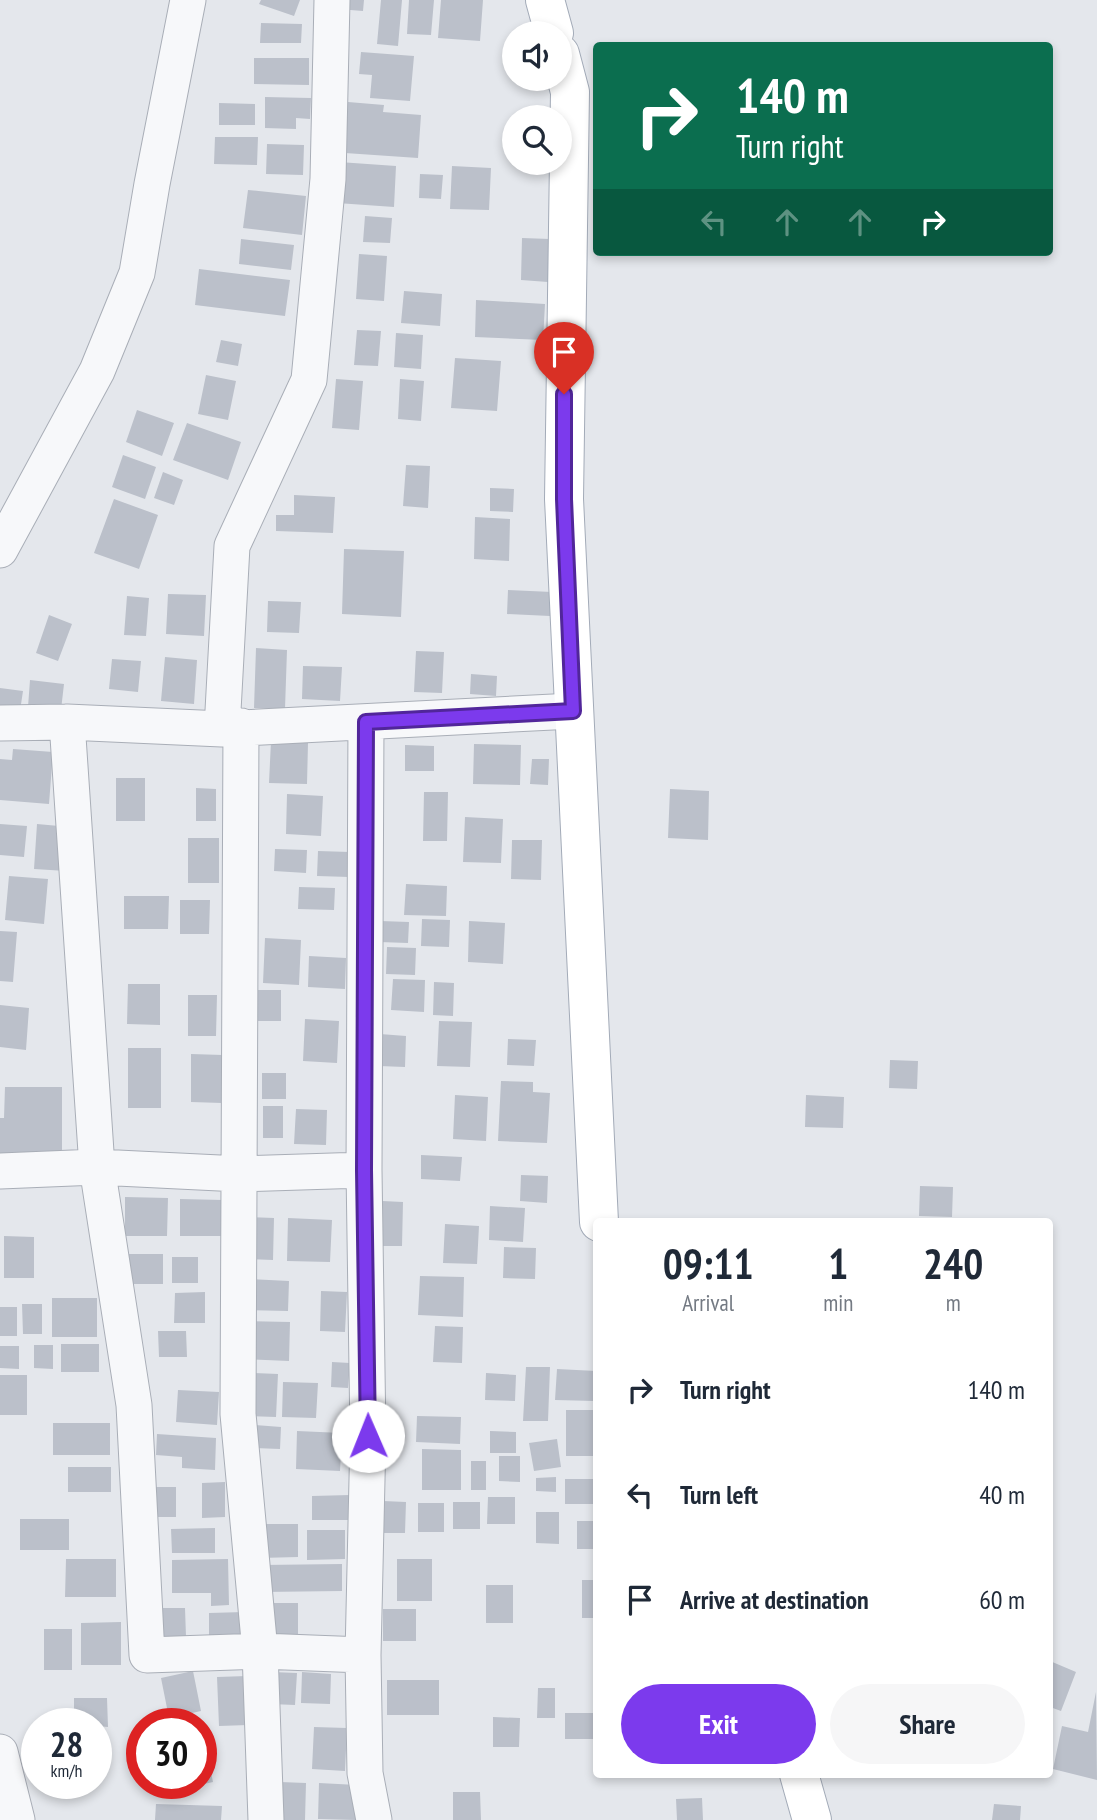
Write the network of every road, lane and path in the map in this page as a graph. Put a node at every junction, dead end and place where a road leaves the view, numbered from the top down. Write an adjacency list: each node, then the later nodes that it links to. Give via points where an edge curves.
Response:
1 (188, 0): 6 (street, via 137,273 97,371)
2 (332, 0): 11 (street, via 328,179 309,380 232,546)
3 (545, 0): 4 (main road)
4 (551, 21)
5 (570, 91): 7 (main road, via 564,499)
6 (0, 550)
7 (573, 711): 9 (street); 16 (main road)
8 (67, 722): 10 (street); 11 (street); 12 (street)
9 (366, 722): 11 (street); 13 (street)
10 (0, 723)
11 (231, 727): 15 (street)
12 (97, 1167): 14 (street); 15 (street); 17 (street, via 134,1405 147,1655)
13 (364, 1170): 15 (street); 18 (street, via 368,1436)
14 (0, 1171)
15 (240, 1174): 17 (street, via 238,1414)
16 (599, 1218)
17 (260, 1651): 18 (street); 22 (street)
18 (363, 1655): 23 (street, via 365,1773)
19 (0, 1752): 21 (street)
20 (800, 1778): 24 (main road)
21 (17, 1820)
22 (266, 1820)
23 (374, 1820)
24 (812, 1820)

